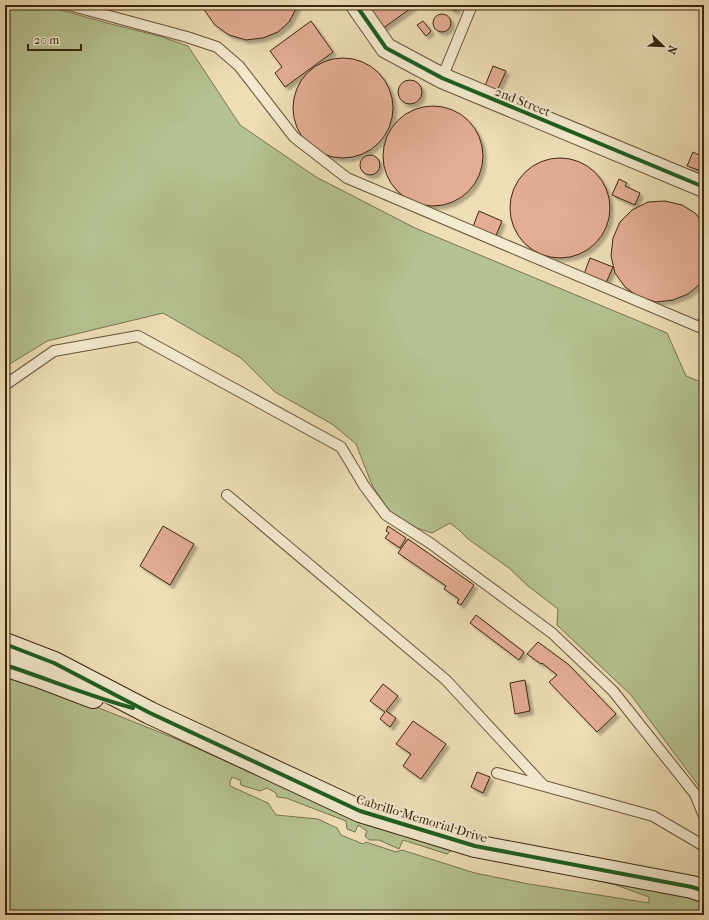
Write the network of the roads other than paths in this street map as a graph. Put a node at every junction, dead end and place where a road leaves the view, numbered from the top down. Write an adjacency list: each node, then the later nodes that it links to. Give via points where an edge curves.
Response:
1 (69, 5): 6 (lane, via 217,47 239,66 294,137 347,178)
2 (356, 5): 4 (street, 2nd Street, via 386,48)
3 (472, 5): 4 (lane)
4 (442, 78): 5 (street, 2nd Street)
5 (704, 187)
6 (704, 329)
7 (5, 385): 14 (lane, via 54,351 138,336 341,447 365,487 386,515 430,543 552,633 613,691 695,794)
8 (227, 495): 13 (lane, via 446,680)
9 (5, 644): 11 (main road, Cabrillo Memorial Drive, via 54,663)
10 (5, 665): 11 (main road, Cabrillo Memorial Drive, via 102,700)
11 (150, 713): 16 (main road, Cabrillo Memorial Drive, via 360,811 475,846)
12 (498, 773): 13 (lane)
13 (543, 785): 15 (lane, via 653,816)
14 (704, 816)
15 (704, 846)
16 (704, 891)

